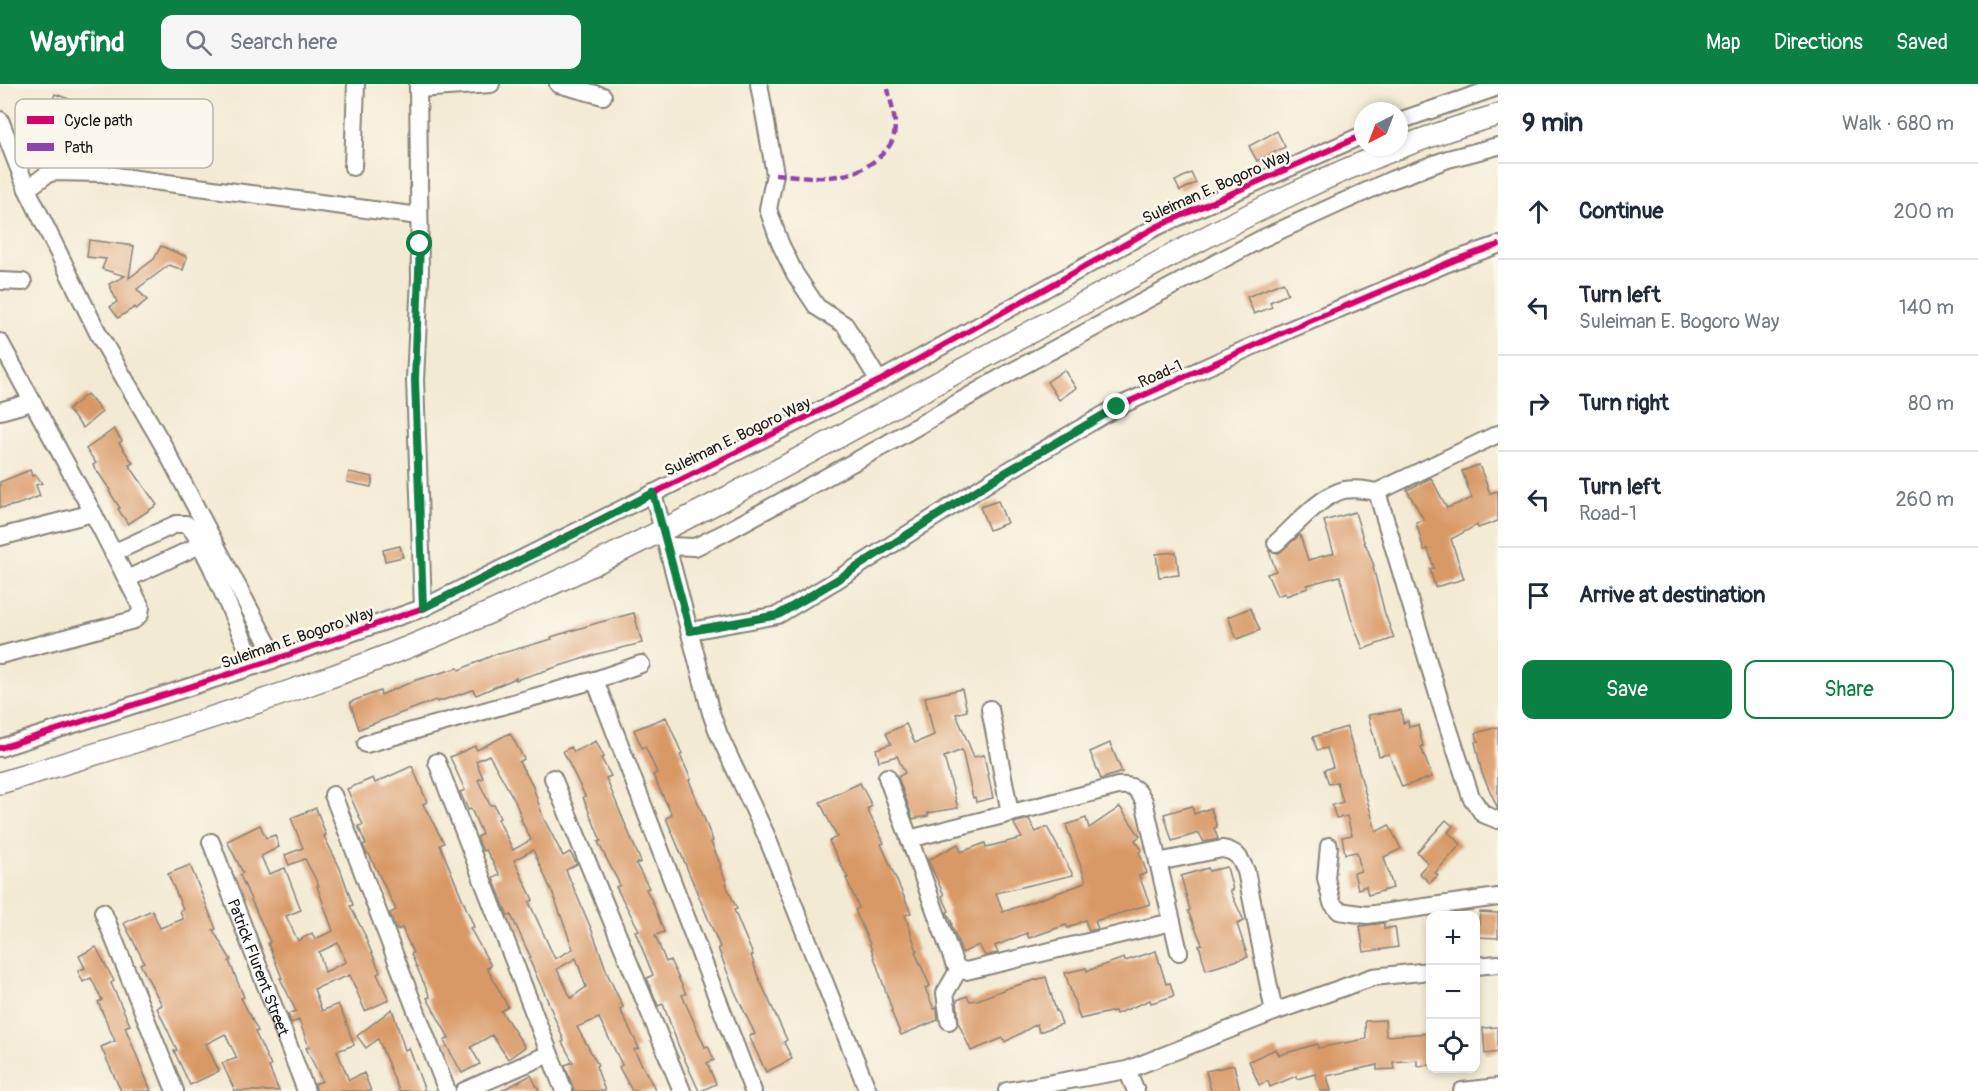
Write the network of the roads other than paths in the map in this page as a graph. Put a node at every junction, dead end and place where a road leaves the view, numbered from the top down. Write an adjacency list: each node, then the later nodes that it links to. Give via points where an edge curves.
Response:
1 (356, 84): 14 (street)
2 (491, 84): 5 (street)
3 (558, 84): 7 (street)
4 (759, 84): 22 (street, via 775,174 768,209 780,243 817,307 845,325)
5 (418, 86): 17 (street)
6 (1498, 87): 9 (street)
7 (603, 96)
8 (1498, 115): 30 (main road, via 1371,158 1239,220)
9 (1408, 118)
10 (0, 120): 13 (street)
11 (1354, 139): 22 (street, Suleiman E. Bogoro Way, via 1156,227)
12 (1498, 146): 30 (street, via 1391,180 1261,239 695,547)
13 (15, 158)
14 (353, 167)
15 (19, 168): 16 (street)
16 (27, 189): 17 (street, via 53,172 102,172); 38 (street, via 99,335)
17 (419, 216): 35 (street, via 415,380)
18 (1498, 245): 36 (street, Road-1, via 1302,324 1117,407 778,615)
19 (0, 281): 20 (street)
20 (23, 282)
21 (0, 342): 23 (street)
22 (879, 381): 27 (street, Suleiman E. Bogoro Way)
23 (32, 402): 24 (street); 28 (street)
24 (0, 411)
25 (1498, 434): 26 (street)
26 (1377, 492): 31 (street, via 1358,489 1330,495); 51 (street, via 1471,797 1483,814)
27 (653, 493): 30 (street); 35 (street, Suleiman E. Bogoro Way)
28 (93, 513): 29 (street); 33 (street)
29 (0, 537)
30 (665, 538): 36 (street); 48 (main road, via 317,682)
31 (1276, 543)
32 (200, 545): 33 (street, via 186,524 176,524); 34 (street); 40 (street)
33 (113, 553): 34 (street)
34 (127, 579): 37 (street, via 141,607 134,620)
35 (423, 608): 38 (street, Suleiman E. Bogoro Way)
36 (690, 631): 76 (street, via 719,735 766,835)
37 (0, 656)
38 (276, 659): 40 (street, Suleiman E. Bogoro Way)
39 (641, 664): 41 (street)
40 (255, 666): 44 (street, Suleiman E. Bogoro Way)
41 (595, 680): 43 (street); 75 (street)
42 (990, 709): 50 (street)
43 (366, 744)
44 (0, 748)
45 (437, 762): 66 (street)
46 (887, 777): 52 (street)
47 (554, 778): 74 (street)
48 (0, 783)
49 (333, 795): 71 (street)
50 (1010, 813): 52 (street); 55 (street, via 1129,785 1136,788 1144,801)
51 (1498, 820)
52 (909, 839): 62 (street)
53 (211, 842): 70 (street, Patrick Flurent Street)
54 (1329, 846): 56 (street, via 1326,878 1332,903 1339,910 1367,915)
55 (1158, 861): 58 (street); 64 (street, via 1222,849 1238,855 1246,871)
56 (1498, 897)
57 (103, 912): 69 (street)
58 (1172, 922): 59 (street); 62 (street, via 966,971)
59 (1179, 952)
60 (1498, 964): 61 (street)
61 (1480, 966)
62 (959, 969): 65 (street, via 945,993)
63 (1426, 972): 64 (street, via 1373,977)
64 (1274, 1012): 67 (street)
65 (949, 1021)
66 (549, 1054): 72 (street); 73 (street)
67 (1127, 1070): 77 (street); 78 (street)
68 (1498, 1087): 79 (street)
69 (175, 1091)
70 (306, 1091)
71 (447, 1091)
72 (464, 1091)
73 (564, 1091)
74 (682, 1091)
75 (753, 1091)
76 (868, 1091)
77 (1006, 1091)
78 (1136, 1091)
79 (1462, 1091)

